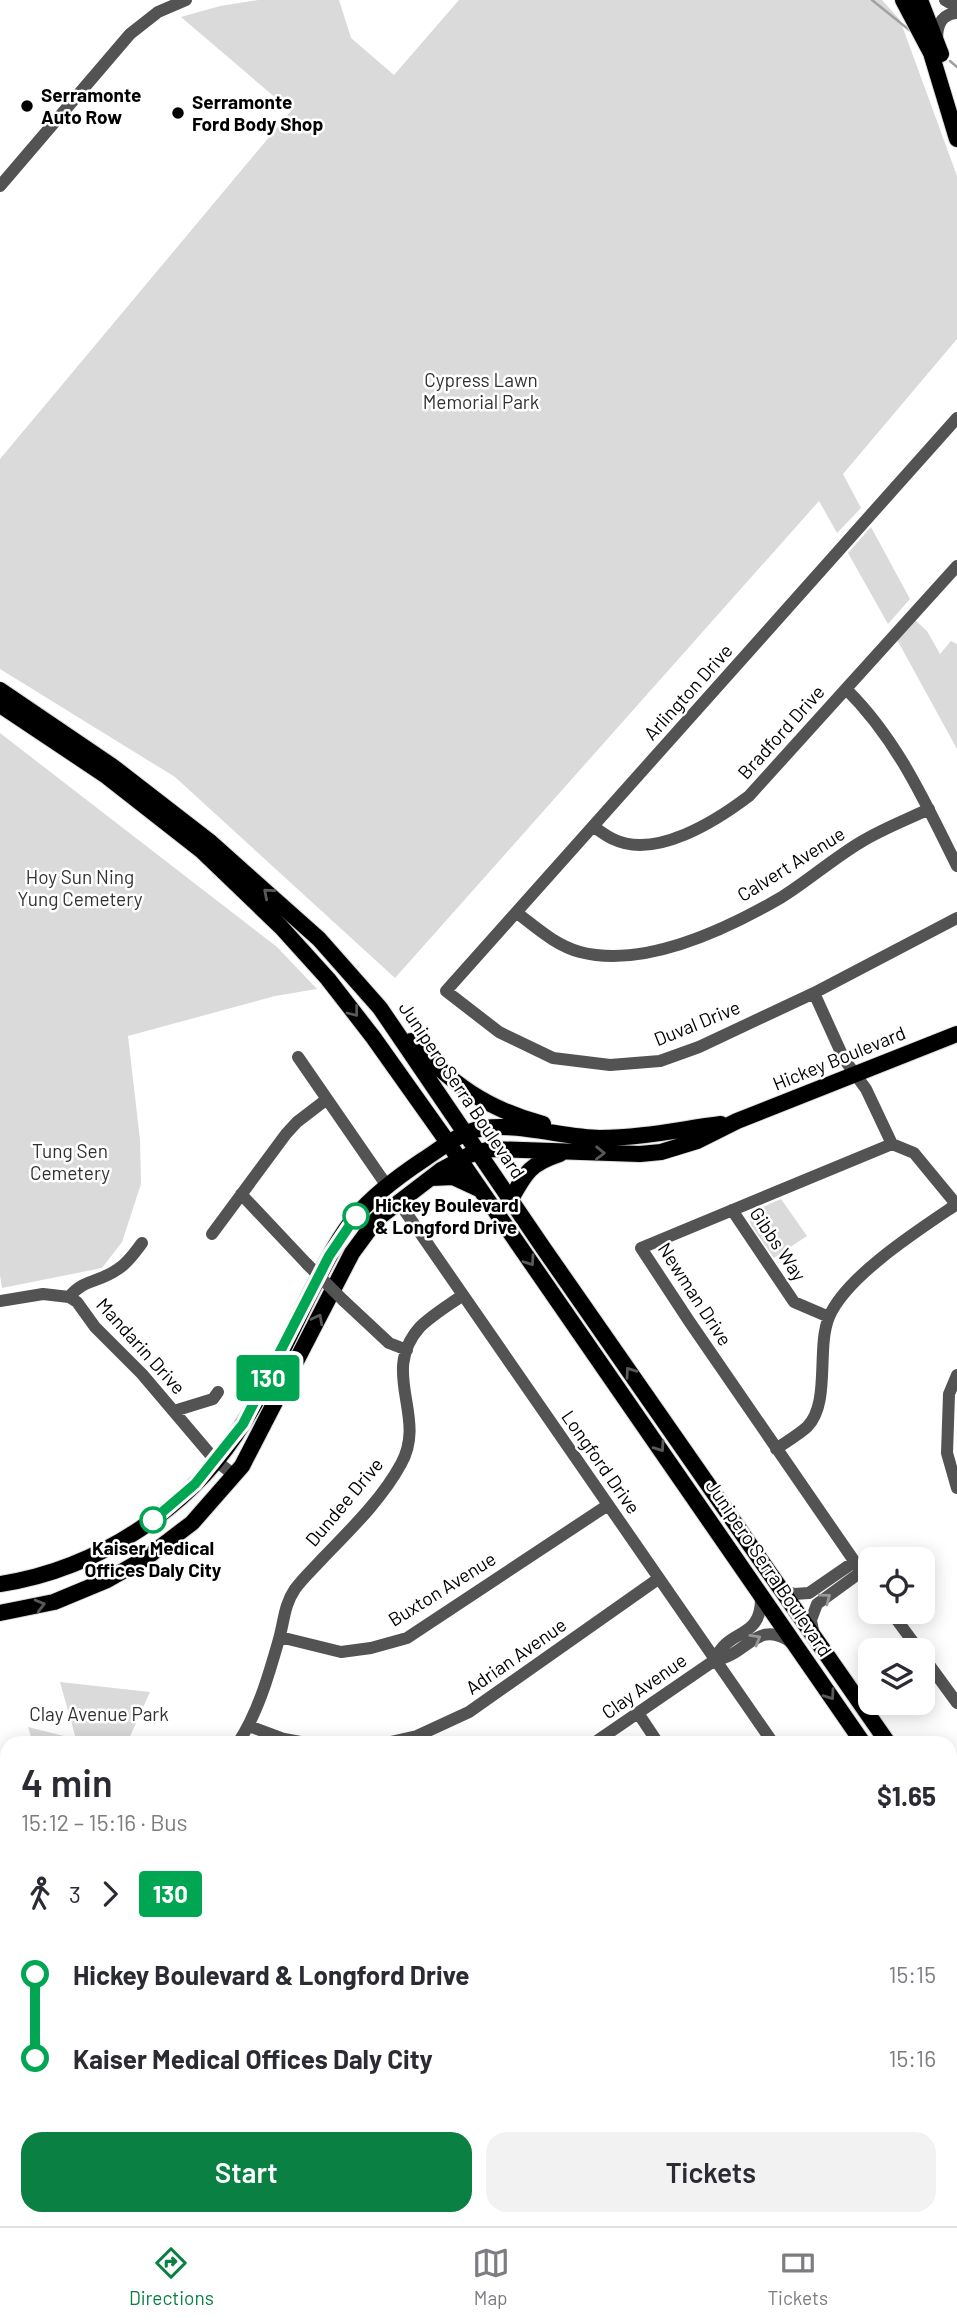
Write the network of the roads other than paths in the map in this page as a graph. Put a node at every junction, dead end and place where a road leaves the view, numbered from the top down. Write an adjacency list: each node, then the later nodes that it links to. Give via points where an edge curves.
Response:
1 (186, 0): 10 (street, via 158,12 124,40)
2 (903, 0): 9 (main road, via 931,53)
3 (920, 0): 7 (main road)
4 (945, 0): 5 (street)
5 (957, 7)
6 (957, 13): 7 (street, via 942,19)
7 (937, 41): 8 (main road)
8 (957, 110)
9 (957, 139)
10 (0, 186)
11 (957, 418): 17 (street, Arlington Drive)
12 (957, 566): 13 (street, Bradford Drive)
13 (846, 689): 16 (street, via 886,734); 17 (street, Bradford Drive, via 749,796 721,817 677,838 635,845 614,840)
14 (0, 690): 23 (main road, Junipero Serra Boulevard, one-way to 14, via 310,931 209,841 112,766)
15 (0, 705): 28 (main road, Junipero Serra Boulevard, one-way to 28, via 140,801 238,884 335,988)
16 (929, 809): 18 (street); 19 (street, Calvert Avenue, via 862,841 783,896 725,926 664,948 616,957 580,951 554,941)
17 (594, 827): 19 (street, Arlington Drive)
18 (957, 866)
19 (517, 913): 21 (street, Arlington Drive)
20 (957, 918): 22 (street, Duval Drive)
21 (446, 991): 22 (street, Duval Drive, via 499,1032 553,1058 610,1065 660,1061)
22 (814, 993): 26 (street)
23 (380, 1008): 30 (main road, Junipero Serra Boulevard); 31 (main road, via 435,1066 476,1097 520,1118)
24 (957, 1034): 26 (main road, Hickey Boulevard)
25 (298, 1057): 27 (street)
26 (855, 1075): 29 (main road, Hickey Boulevard); 33 (street)
27 (327, 1099): 39 (street); 41 (street, via 297,1122)
28 (432, 1121): 32 (main road, Junipero Serra Boulevard); 37 (main road)
29 (737, 1121): 31 (main road, Hickey Boulevard, via 648,1135); 35 (main road, Hickey Boulevard, one-way to 29, via 661,1152)
30 (466, 1133): 31 (main road, Hickey Boulevard, via 501,1128); 32 (main road, Hickey Boulevard); 34 (main road, Junipero Serra Boulevard)
31 (589, 1138)
32 (449, 1144): 36 (main road, Junipero Serra Boulevard); 37 (main road, Hickey Boulevard)
33 (892, 1144): 44 (street, via 914,1153); 45 (street, Newman Drive)
34 (479, 1152): 35 (main road, Hickey Boulevard, via 508,1148); 36 (main road, Hickey Boulevard); 42 (main road, Junipero Serra Boulevard)
35 (564, 1152): 42 (main road, via 527,1170)
36 (460, 1159): 38 (main road, Hickey Boulevard); 40 (main road, Junipero Serra Boulevard)
37 (419, 1162): 39 (main road, Hickey Boulevard)
38 (428, 1178): 40 (main road, via 453,1177); 43 (main road, Hickey Boulevard)
39 (387, 1186): 57 (main road, Hickey Boulevard, via 339,1239 256,1402)
40 (481, 1190): 65 (main road, Junipero Serra Boulevard, one-way to 65)
41 (241, 1195): 46 (street); 52 (street, bridge, via 344,1301 389,1343)
42 (511, 1199): 64 (main road, Junipero Serra Boulevard, one-way to 42)
43 (398, 1201): 48 (street, Longford Drive); 58 (main road, Hickey Boulevard, one-way to 43, via 267,1421 352,1253 377,1219)
44 (957, 1204): 51 (street, via 884,1255 852,1285)
45 (732, 1210): 51 (street, Gibbs Way, via 794,1302); 56 (street, Newman Drive, via 641,1248)
46 (212, 1234)
47 (142, 1243): 49 (street, via 121,1268 79,1285)
48 (463, 1295): 52 (street, Dundee Drive, via 419,1329); 60 (street, Longford Drive)
49 (69, 1297): 50 (street, Mandarin Drive, via 43,1294); 55 (street, Mandarin Drive)
50 (0, 1301)
51 (829, 1317): 56 (street, via 820,1397 812,1419)
52 (407, 1350): 68 (street, Dundee Drive, via 401,1376 411,1421 403,1462 362,1517 294,1590)
53 (957, 1375): 59 (street, via 949,1394 947,1453)
54 (218, 1392): 55 (street, Mandarin Drive, via 213,1399)
55 (174, 1411): 57 (street, Mandarin Drive)
56 (776, 1449): 61 (street, Newman Drive)
57 (215, 1460): 58 (street, Mandarin Drive); 63 (main road, Hickey Boulevard, via 176,1501 111,1547 61,1569)
58 (234, 1475): 66 (main road, Hickey Boulevard, one-way to 58, via 74,1595 126,1570 192,1523)
59 (957, 1488)
60 (608, 1505): 62 (street, Longford Drive); 68 (street, Buxton Avenue, via 407,1638 341,1652)
61 (858, 1567): 64 (street, via 809,1593); 67 (street, one-way to 61, via 811,1620 817,1604)
62 (658, 1579): 70 (street, Longford Drive); 79 (street, Adrian Avenue, via 469,1712)
63 (0, 1584)
64 (781, 1589): 67 (main road, Junipero Serra Boulevard)
65 (761, 1592): 69 (main road, Junipero Serra Boulevard); 70 (street, Clay Avenue, via 761,1611 755,1624 720,1648)
66 (0, 1614)
67 (814, 1636): 84 (main road, Junipero Serra Boulevard)
68 (280, 1637): 76 (street, Dundee Drive)
69 (797, 1647): 70 (street, Clay Avenue, one-way to 69, via 727,1658 769,1633 777,1633); 83 (main road, Junipero Serra Boulevard, one-way to 83)
70 (715, 1660): 75 (street, Clay Avenue); 82 (street, Longford Drive)
71 (935, 1672): 72 (street)
72 (940, 1679): 73 (street); 74 (street)
73 (957, 1680)
74 (957, 1703)
75 (638, 1713): 80 (street, Clay Avenue); 81 (street)
76 (249, 1726): 77 (street, Dundee Drive); 78 (street)
77 (243, 1736)
78 (276, 1736)
79 (417, 1736)
80 (604, 1736)
81 (653, 1736)
82 (768, 1736)
83 (858, 1736)
84 (883, 1736)

